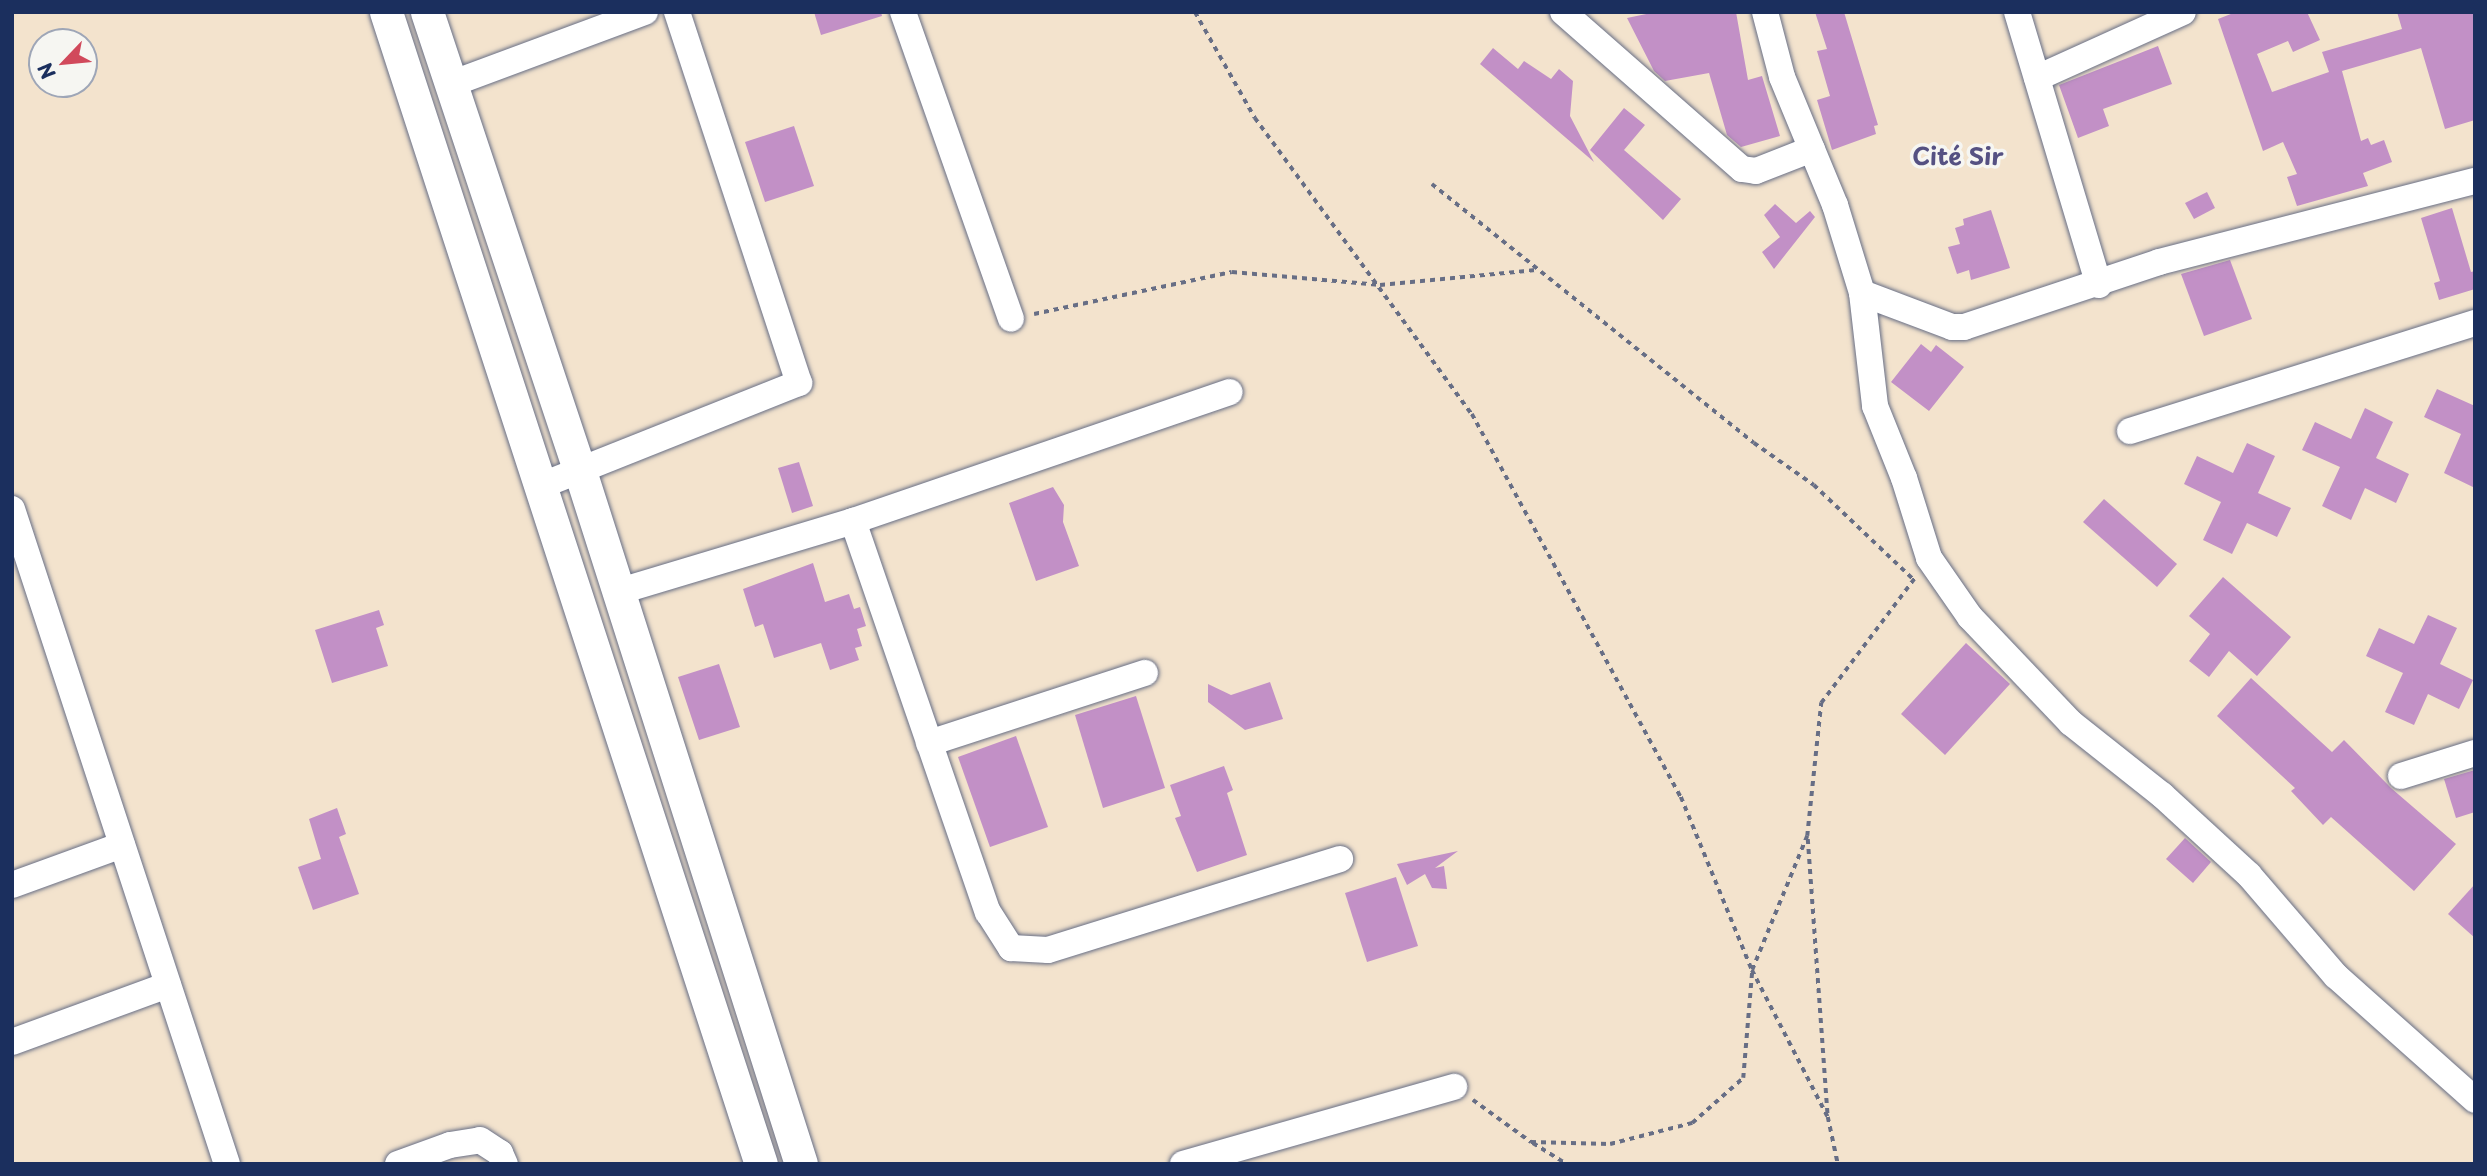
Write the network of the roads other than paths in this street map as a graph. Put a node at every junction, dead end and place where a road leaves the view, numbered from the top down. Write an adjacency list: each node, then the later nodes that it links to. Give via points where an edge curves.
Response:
1 (386, 12): 21 (main road)
2 (427, 12): 11 (main road)
3 (645, 12): 11 (street)
4 (677, 12): 20 (street, via 799,383)
5 (903, 12): 16 (street)
6 (1563, 12): 12 (street, via 1742,169 1756,172)
7 (1765, 12): 12 (street, via 1782,77)
8 (2017, 12): 10 (street)
9 (2183, 12): 10 (street)
10 (2037, 78): 14 (street)
11 (451, 84): 20 (main road)
12 (1812, 149): 15 (street)
13 (2475, 181): 14 (street, via 2159,262)
14 (2099, 285): 15 (street, via 1964,327 1952,327)
15 (1862, 293): 35 (street, via 1875,406 1929,558 1970,617 2071,723 2162,795 2249,876 2336,976)
16 (1012, 318)
17 (2475, 323): 19 (street)
18 (1230, 392): 23 (street)
19 (2130, 430)
20 (580, 471): 21 (street); 24 (main road)
21 (540, 486): 39 (main road)
22 (12, 509): 29 (street)
23 (853, 521): 24 (street); 26 (street)
24 (617, 592): 40 (main road)
25 (1145, 673): 26 (street)
26 (929, 743): 30 (street, via 988,912 1011,947 1048,950)
27 (2475, 752): 28 (street)
28 (2401, 776)
29 (122, 845): 31 (street); 32 (street)
30 (1340, 859)
31 (12, 885)
32 (168, 985): 33 (street); 36 (street)
33 (12, 1042)
34 (1454, 1087): 41 (street)
35 (2475, 1100)
36 (227, 1164)
37 (398, 1164): 38 (street, via 450,1145 480,1140 500,1153)
38 (505, 1164)
39 (761, 1164)
40 (801, 1164)
41 (1183, 1164)

